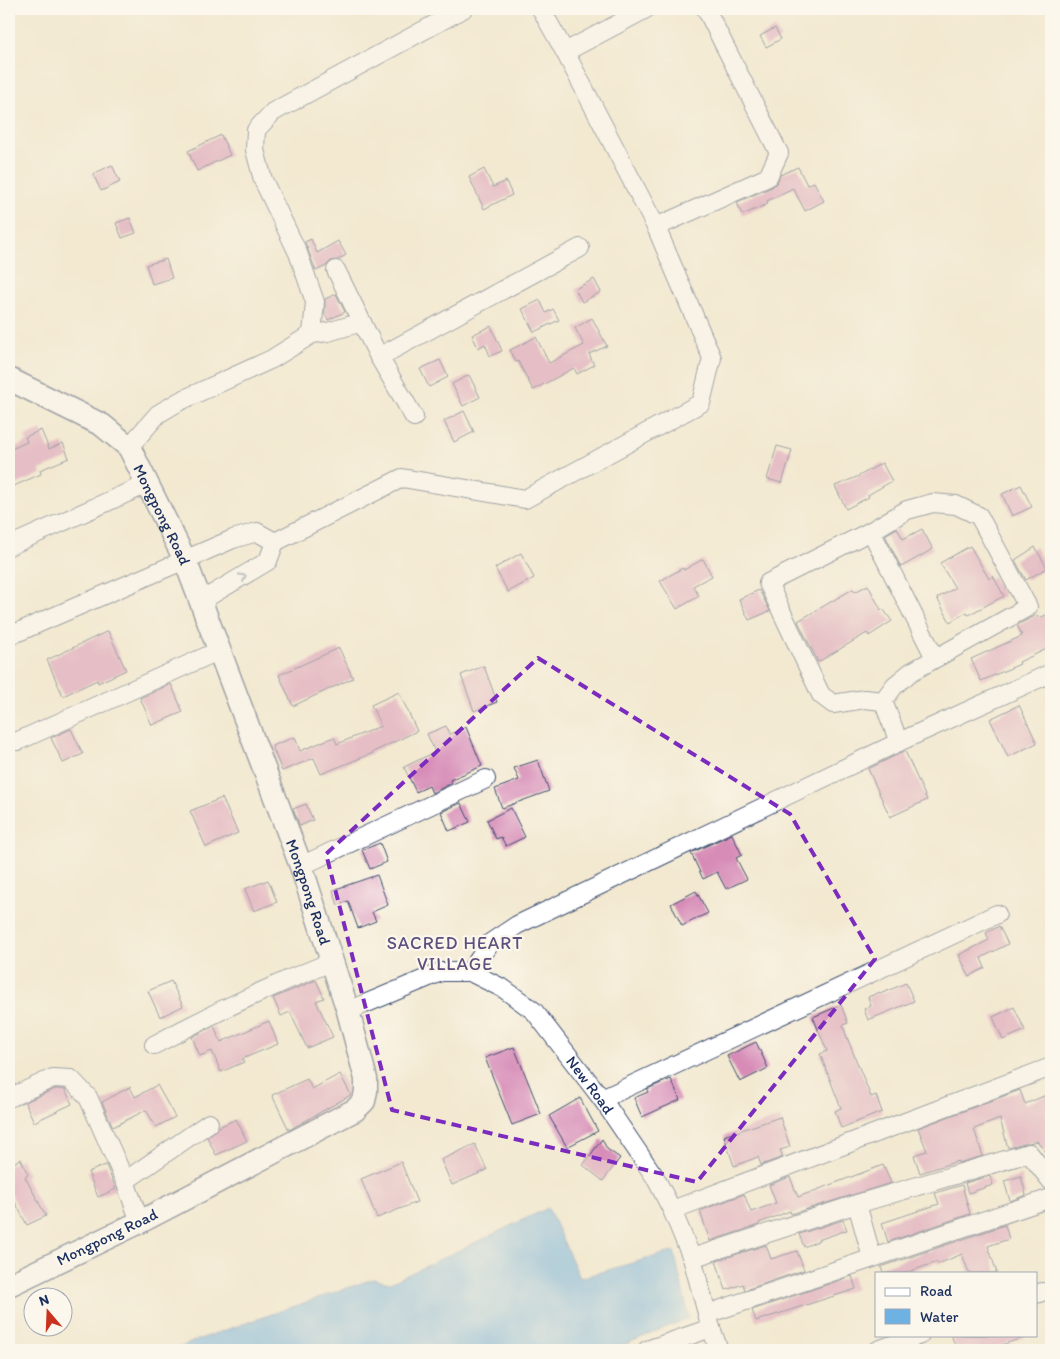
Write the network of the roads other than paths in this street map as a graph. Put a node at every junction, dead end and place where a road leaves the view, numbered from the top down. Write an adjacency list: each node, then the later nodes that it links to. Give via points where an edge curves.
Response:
1 (463, 9): 10 (street, via 273,112 256,130 255,150 263,180 298,253 315,302)
2 (541, 9): 5 (street)
3 (646, 9): 5 (street)
4 (706, 9): 6 (street, via 779,153 768,177)
5 (565, 52): 6 (street)
6 (656, 227): 17 (street, via 712,358 701,403 525,498 402,478)
7 (580, 248): 11 (street)
8 (336, 270): 9 (street)
9 (362, 322): 10 (street); 11 (street)
10 (312, 334): 14 (street, via 272,359 158,414)
11 (379, 357): 13 (street)
12 (9, 379): 14 (main road, Mongpong Road, via 102,425)
13 (414, 416)
14 (129, 447): 15 (main road, Mongpong Road)
15 (147, 484): 18 (street); 19 (main road, Mongpong Road)
16 (871, 531): 23 (street); 23 (street, via 908,510 932,503 956,505 980,516 1028,607); 25 (street, via 768,583 821,695 833,704 865,699)
17 (275, 542): 19 (street, via 257,532); 20 (street, one-way to 17, via 268,561)
18 (9, 546)
19 (185, 560): 20 (main road, Mongpong Road); 21 (street)
20 (201, 601): 22 (main road, Mongpong Road)
21 (9, 636)
22 (218, 651): 26 (street); 29 (main road, Mongpong Road)
23 (935, 658): 25 (street, via 895,684)
24 (1051, 673): 27 (street)
25 (883, 701): 27 (street)
26 (18, 741)
27 (899, 742): 32 (street, via 517,925 490,943)
28 (486, 779): 29 (street)
29 (301, 866): 31 (main road, Mongpong Road)
30 (997, 914): 37 (street)
31 (331, 962): 33 (main road, Mongpong Road); 34 (street, via 219,1010)
32 (470, 972): 33 (street, New Road, via 441,972); 37 (street, New Road, via 504,989 534,1011)
33 (348, 1011): 44 (main road, Mongpong Road, via 366,1079 364,1101 355,1110)
34 (154, 1045)
35 (1051, 1067): 43 (street)
36 (9, 1098): 39 (street, via 53,1078 72,1079 88,1097)
37 (602, 1099): 43 (street, New Road, via 655,1177)
38 (210, 1123): 39 (street)
39 (125, 1181): 44 (street)
40 (1051, 1181): 42 (street, via 1029,1153)
41 (1051, 1198): 46 (street)
42 (857, 1204): 45 (street); 46 (street)
43 (672, 1210): 45 (street, New Road)
44 (140, 1222): 47 (main road, Mongpong Road)
45 (692, 1258): 48 (street, New Road)
46 (872, 1258): 48 (street)
47 (9, 1285)
48 (709, 1321): 50 (street); 51 (street, New Road)
49 (917, 1336): 52 (street)
50 (647, 1350)
51 (719, 1350)
52 (878, 1350)

